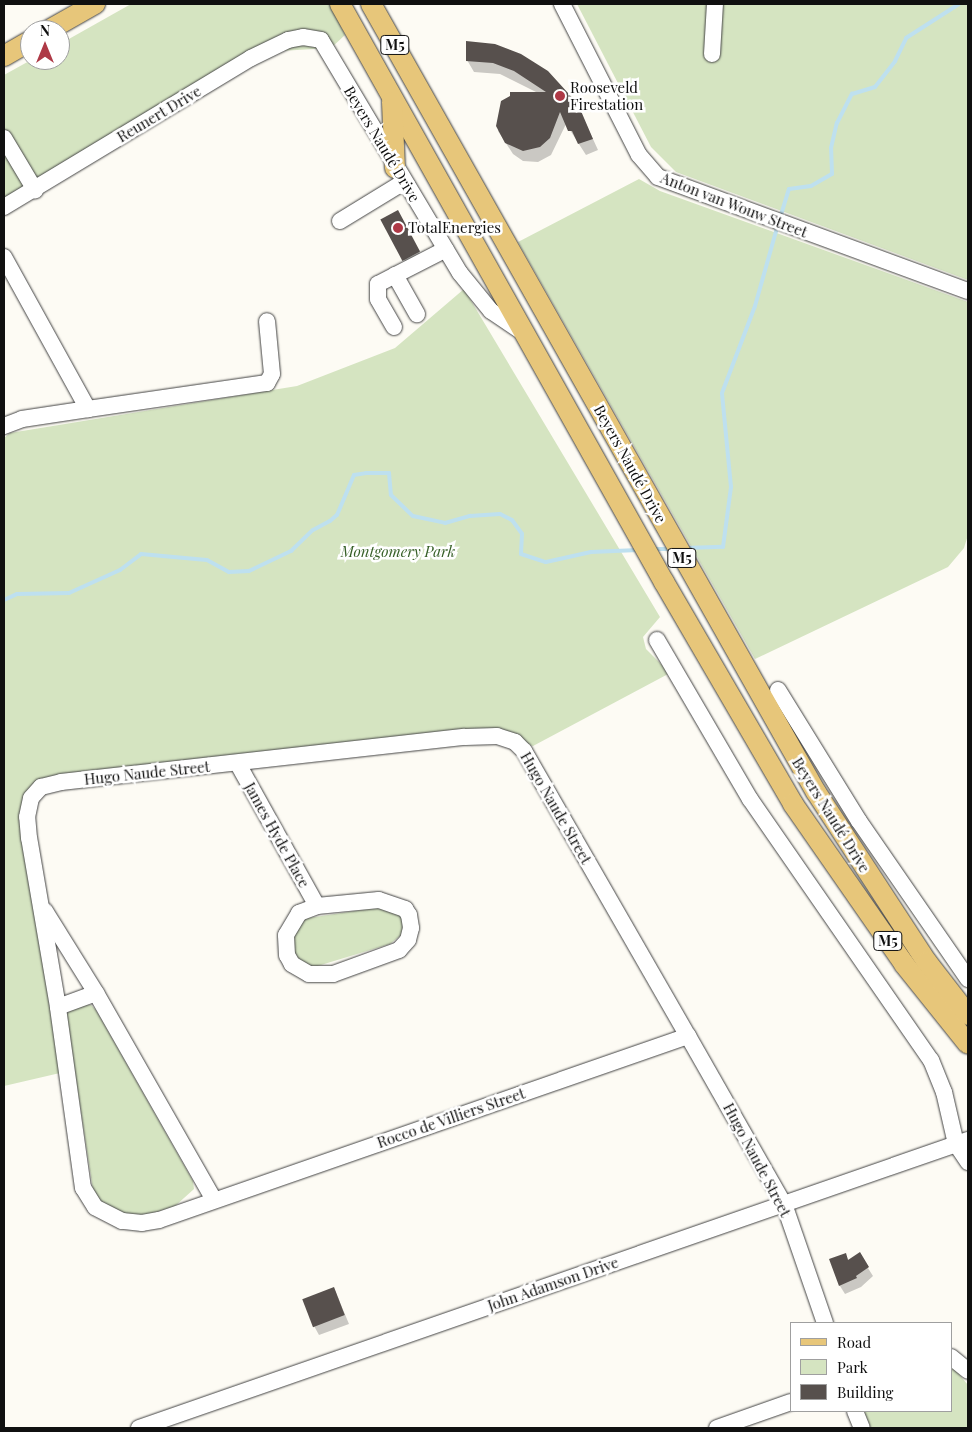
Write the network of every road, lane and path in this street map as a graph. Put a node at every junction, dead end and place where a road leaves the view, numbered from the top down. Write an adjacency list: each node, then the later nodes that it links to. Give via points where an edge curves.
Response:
1 (95, 4): 6 (main road)
2 (340, 4): 11 (main road, Beyers Naudé Drive / M5)
3 (371, 4): 13 (main road, Beyers Naudé Drive / M5)
4 (562, 4): 24 (street, Anton van Wouw Street, via 639,155 651,172 668,182)
5 (715, 4): 9 (street)
6 (67, 20)
7 (321, 40): 15 (street, Beyers Naudé Drive); 16 (street, Reunert Drive, via 304,37 288,40 251,58)
8 (20, 47): 10 (main road)
9 (712, 54)
10 (4, 56)
11 (392, 97): 14 (main road, Beyers Naudé Drive / M5); 15 (main road)
12 (4, 138): 16 (street)
13 (458, 155): 14 (main road); 19 (main road, Beyers Naudé Drive / M5)
14 (432, 169): 22 (main road, Beyers Naudé Drive / M5)
15 (400, 175): 18 (street); 20 (street, Beyers Naudé Drive)
16 (35, 190): 17 (street, Reunert Drive)
17 (4, 207)
18 (340, 221)
19 (507, 243): 22 (main road); 40 (main road, Beyers Naudé Drive / M5, via 816,792 927,962)
20 (446, 249): 23 (street); 28 (street, Beyers Naudé Drive, via 491,311)
21 (4, 257): 29 (street)
22 (482, 257): 28 (main road, Beyers Naudé Drive / M5)
23 (395, 275): 25 (street); 27 (street, via 378,284 377,290 378,299)
24 (968, 291)
25 (417, 314)
26 (267, 321): 29 (street, via 272,374 267,383)
27 (394, 327)
28 (525, 334): 42 (main road, Beyers Naudé Drive / M5, via 811,834 904,964)
29 (88, 409): 30 (street, via 22,419)
30 (4, 426)
31 (657, 640): 43 (street, via 750,799 931,1060)
32 (778, 690): 37 (street, Beyers Naudé Drive, via 859,821)
33 (238, 764): 34 (street, Hugo Naude Street, via 49,784 31,798 27,817); 36 (street, James Hyde Place); 41 (street, Hugo Naude Street, via 465,737 497,736 515,742 524,752)
34 (29, 838): 35 (street, Rocco de Villiers Street)
35 (41, 906): 38 (street, Rocco de Villiers Street); 39 (street, Rocco de Villiers Street)
36 (317, 906): 36 (street, James Hyde Place, via 379,900 393,903 409,915 411,928 408,940 399,950 333,974 309,974 298,969 287,956 286,934 299,913)
37 (968, 979)
38 (96, 993): 39 (street); 45 (street, Rocco de Villiers Street)
39 (58, 1007): 45 (street, Rocco de Villiers Street, via 84,1188 89,1200 108,1216 142,1223)
40 (968, 1015)
41 (688, 1036): 45 (street, Rocco de Villiers Street); 46 (street, Hugo Naude Street)
42 (968, 1044)
43 (962, 1142): 44 (street); 46 (street, John Adamson Drive)
44 (968, 1162)
45 (214, 1200)
46 (784, 1204): 47 (street, Hugo Naude Street); 52 (street, John Adamson Drive)
47 (825, 1322)
48 (952, 1358): 49 (street)
49 (968, 1371)
50 (790, 1402): 53 (street)
51 (856, 1412): 54 (street)
52 (139, 1428)
53 (717, 1428)
54 (862, 1428)

